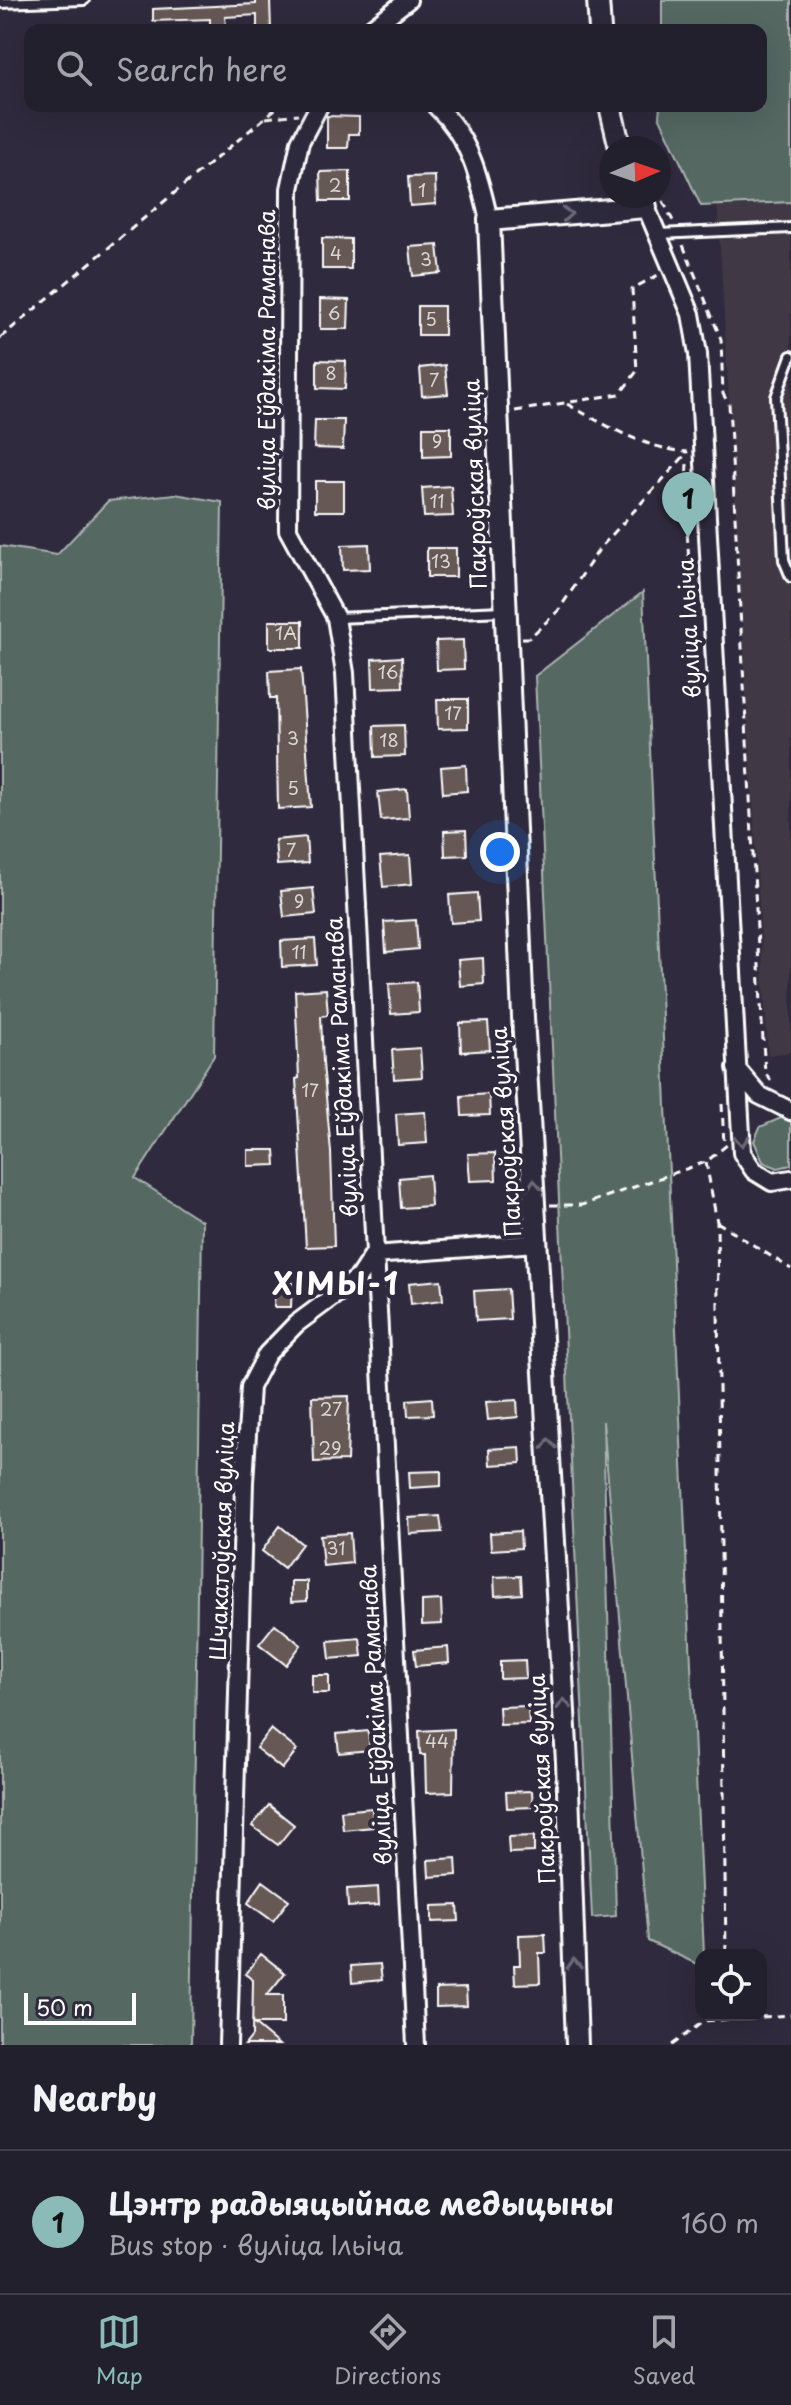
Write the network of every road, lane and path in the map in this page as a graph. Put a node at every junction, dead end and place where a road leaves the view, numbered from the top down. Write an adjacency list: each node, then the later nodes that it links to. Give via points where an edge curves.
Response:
1 (84, 0): 4 (lane)
2 (408, 0): 5 (street)
3 (598, 0): 6 (street)
4 (0, 3)
5 (377, 24)
6 (600, 24)
7 (272, 112): 12 (path)
8 (300, 112): 12 (path)
9 (315, 112): 30 (street, вуліца Еўдакіма Раманава, via 300,142 290,189 288,530)
10 (442, 112): 17 (street, Пакроўская вуліца, via 457,126 478,171)
11 (611, 112): 13 (street)
12 (266, 118): 22 (path)
13 (617, 136)
14 (599, 205): 17 (street, one-way to 14)
15 (651, 208): 20 (street, вуліца Ільіча)
16 (656, 208): 19 (path)
17 (489, 220): 25 (street, Пакроўская вуліца)
18 (791, 228): 19 (lane)
19 (679, 233): 20 (lane); 33 (path, via 721,339 723,394 729,404 765,1073)
20 (659, 234): 32 (street, вуліца Ільіча, via 691,314 698,354)
21 (658, 275): 24 (path, via 632,289 637,371 620,394)
22 (0, 338)
23 (791, 356): 28 (lane, via 776,397 784,560)
24 (565, 402): 25 (path); 26 (path, via 637,441 664,451)
25 (496, 415): 29 (street, Пакроўская вуліца)
26 (688, 452): 27 (path); 31 (path, via 600,548 558,611 529,638)
27 (689, 564)
28 (791, 577)
29 (504, 611): 30 (lane); 31 (street, Пакроўская вуліца)
30 (336, 618): 41 (street, вуліца Еўдакіма Раманава, via 345,673)
31 (505, 640): 38 (street, Пакроўская вуліца, one-way to 31)
32 (736, 1068): 34 (street, via 759,1095); 35 (street, вуліца Ільіча)
33 (773, 1084)
34 (791, 1111)
35 (741, 1135): 36 (path); 37 (street, вуліца Ільіча, one-way to 37, via 742,1153 754,1171 772,1182)
36 (706, 1162): 38 (path, via 582,1205); 39 (path)
37 (791, 1179)
38 (535, 1205): 40 (street, Пакроўская вуліца)
39 (717, 1222): 42 (path); 43 (path)
40 (537, 1243): 41 (street); 47 (street, Пакроўская вуліца, one-way to 40, via 567,1762)
41 (373, 1255): 48 (street, Шчакатоўская вуліца, via 358,1278 296,1324 267,1354 250,1387); 49 (street, вуліца Еўдакіма Раманава)
42 (791, 1269)
43 (726, 1949)
44 (791, 2015): 45 (path)
45 (767, 2017)
46 (704, 2021): 50 (path)
47 (575, 2044)
48 (228, 2045)
49 (416, 2045)
50 (672, 2045)

